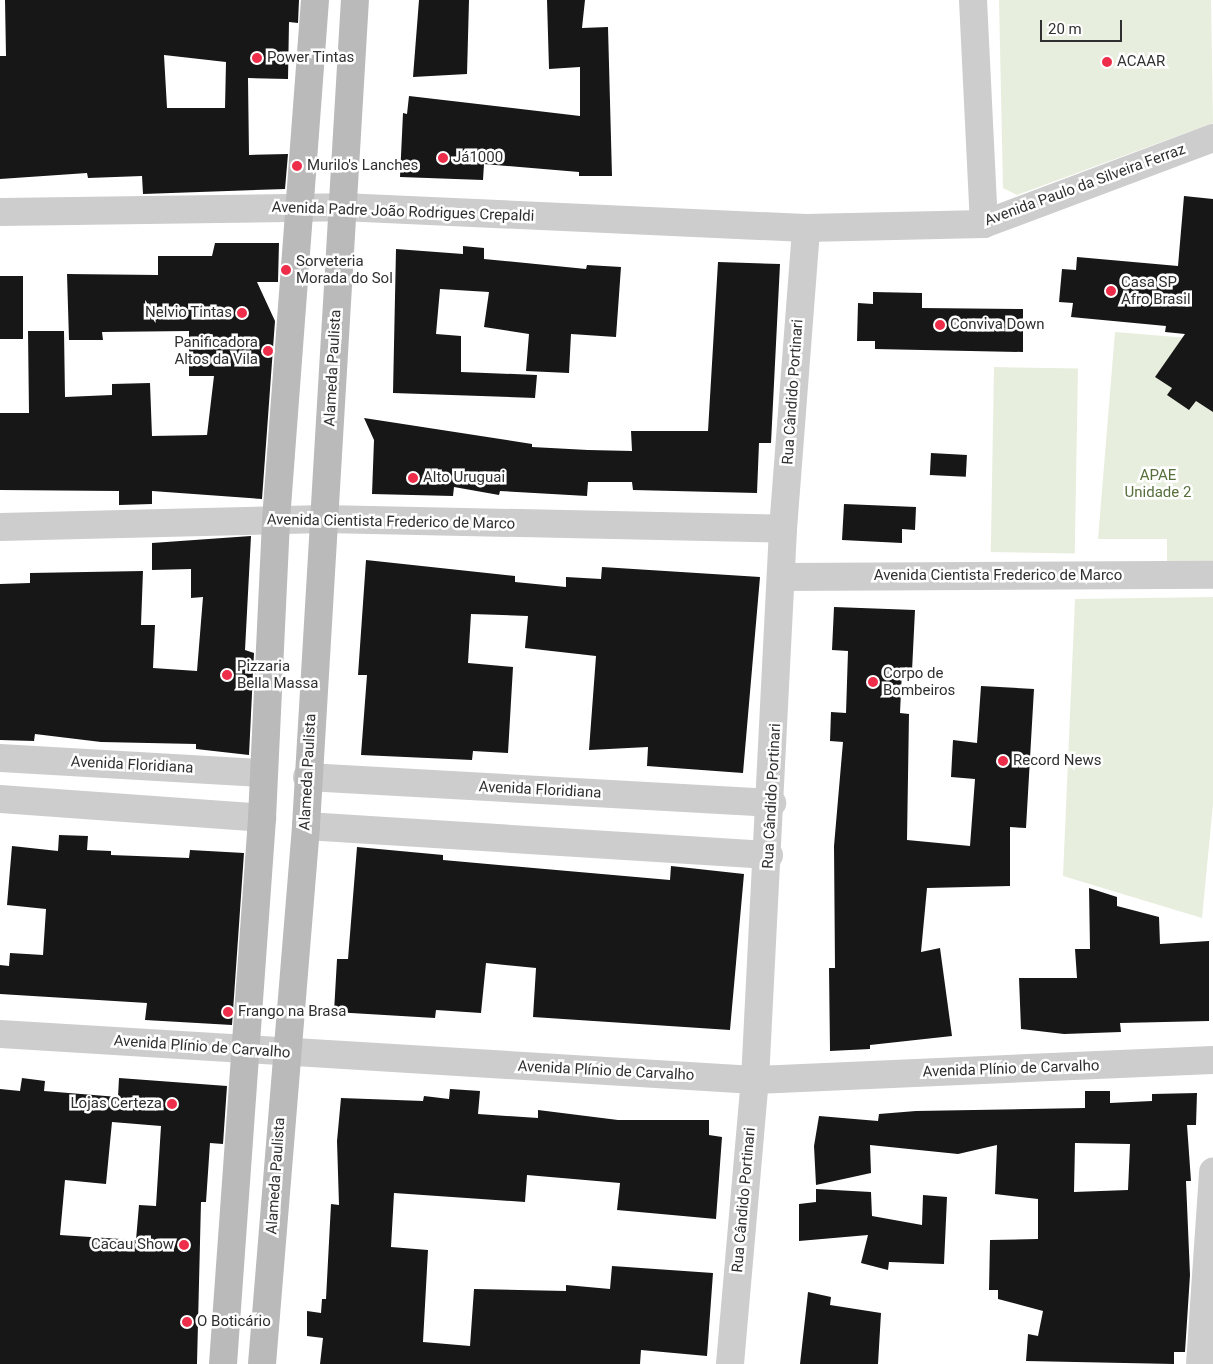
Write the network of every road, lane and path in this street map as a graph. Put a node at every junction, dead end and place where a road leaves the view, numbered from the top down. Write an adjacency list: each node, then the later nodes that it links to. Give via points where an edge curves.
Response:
1 (315, 0): 5 (main road)
2 (355, 0): 6 (main road, Alameda Paulista)
3 (973, 0): 8 (street)
4 (1213, 138): 8 (street, Avenida Paulo da Silveira Ferraz)
5 (298, 206): 6 (street, Avenida Padre João Rodrigues Crepaldi); 7 (street, Avenida Padre João Rodrigues Crepaldi); 11 (main road)
6 (342, 207): 9 (street, Avenida Padre João Rodrigues Crepaldi); 10 (main road, Alameda Paulista)
7 (0, 212)
8 (984, 224): 9 (street, Avenida Paulo da Silveira Ferraz)
9 (806, 228): 13 (street, Rua Cândido Portinari)
10 (324, 518): 11 (street, Avenida Cientista Frederico de Marco); 13 (street, Avenida Cientista Frederico de Marco); 18 (main road, Alameda Paulista)
11 (276, 520): 12 (street, Avenida Cientista Frederico de Marco); 17 (main road)
12 (0, 527)
13 (783, 529): 15 (street, Rua Cândido Portinari)
14 (1213, 575): 15 (street, Avenida Cientista Frederico de Marco)
15 (782, 577): 20 (street, Rua Cândido Portinari)
16 (0, 758): 17 (street, Avenida Floridiana)
17 (264, 772): 21 (main road)
18 (307, 778): 20 (street, Avenida Floridiana); 22 (main road, Alameda Paulista)
19 (0, 799): 21 (street)
20 (772, 803): 23 (street, Rua Cândido Portinari)
21 (262, 818): 25 (main road)
22 (306, 826): 23 (street); 26 (main road, Alameda Paulista)
23 (769, 854): 28 (street, Rua Cândido Portinari)
24 (0, 1034): 25 (street, Avenida Plínio de Carvalho)
25 (244, 1050): 26 (street, Avenida Plínio de Carvalho); 30 (main road)
26 (285, 1052): 28 (street, Avenida Plínio de Carvalho); 31 (main road, Alameda Paulista)
27 (1213, 1060): 28 (street, Avenida Plínio de Carvalho)
28 (755, 1080): 32 (street, Rua Cândido Portinari)
29 (1213, 1171): 33 (street)
30 (223, 1364)
31 (262, 1364)
32 (730, 1364)
33 (1200, 1364)

